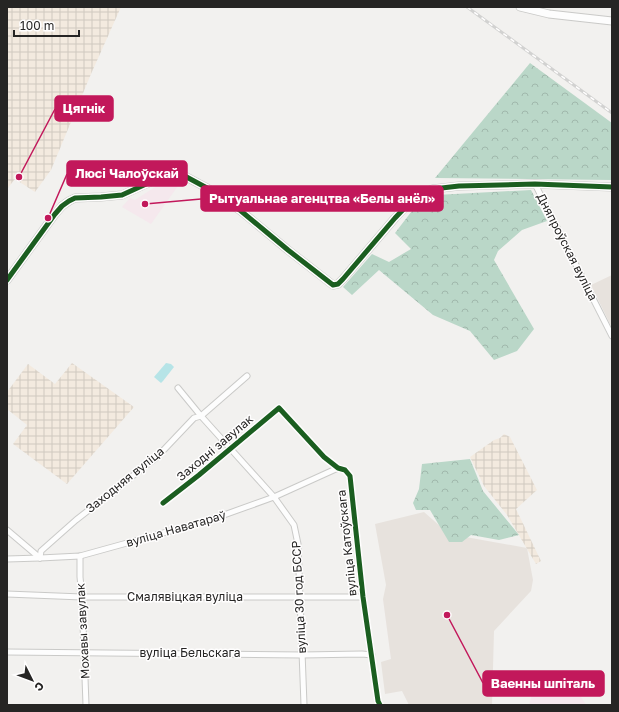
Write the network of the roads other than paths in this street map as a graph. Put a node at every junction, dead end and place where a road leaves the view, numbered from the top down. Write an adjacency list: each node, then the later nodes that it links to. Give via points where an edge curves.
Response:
1 (520, 7): 2 (street, via 549,14)
2 (612, 21)
3 (535, 184): 4 (street, Дняпроўская вуліца); 5 (street, via 433,188 417,195 343,279 333,285 241,211 207,188 181,174 168,174 122,195 75,198 69,201 55,214); 6 (street, Дняпроўская вуліца)
4 (612, 187)
5 (7, 280)
6 (612, 336)
7 (247, 376): 10 (street, Заходняя вуліца)
8 (178, 388): 10 (street, вуліца 30 год БССР)
9 (279, 408): 11 (street, Заходні завулак); 12 (street, вуліца Катоўскага, via 324,457)
10 (201, 416): 11 (street, вуліца 30 год БССР); 17 (street, Заходняя вуліца, via 194,418 157,457 53,540 41,551)
11 (231, 448): 13 (street, вуліца 30 год БССР); 14 (street, Заходні завулак)
12 (338, 468): 13 (street, вуліца Наватараў); 22 (street, вуліца Катоўскага, via 350,476)
13 (274, 497): 16 (street, вуліца Наватараў, via 210,520); 21 (street, вуліца 30 год БССР, via 294,525 298,544)
14 (163, 503)
15 (7, 530): 17 (street)
16 (80, 556): 17 (street, вуліца Наватараў); 20 (street, Мохавы завулак)
17 (40, 558): 18 (street, вуліца Наватараў)
18 (7, 559)
19 (7, 594): 20 (street, Смалявіцкая вуліца)
20 (82, 597): 21 (street, Смалявіцкая вуліца); 24 (street, Мохавы завулак)
21 (300, 597): 22 (street, Смалявіцкая вуліца); 25 (street, вуліца 30 год БССР)
22 (363, 597): 26 (street, вуліца Катоўскага)
23 (7, 652): 24 (street, вуліца Бельскага)
24 (84, 653): 25 (street, вуліца Бельскага); 27 (street, Мохавы завулак)
25 (302, 654): 26 (street, вуліца Бельскага); 28 (street, вуліца 30 год БССР)
26 (372, 655): 29 (street, вуліца Катоўскага)
27 (86, 705)
28 (304, 705)
29 (380, 705)

